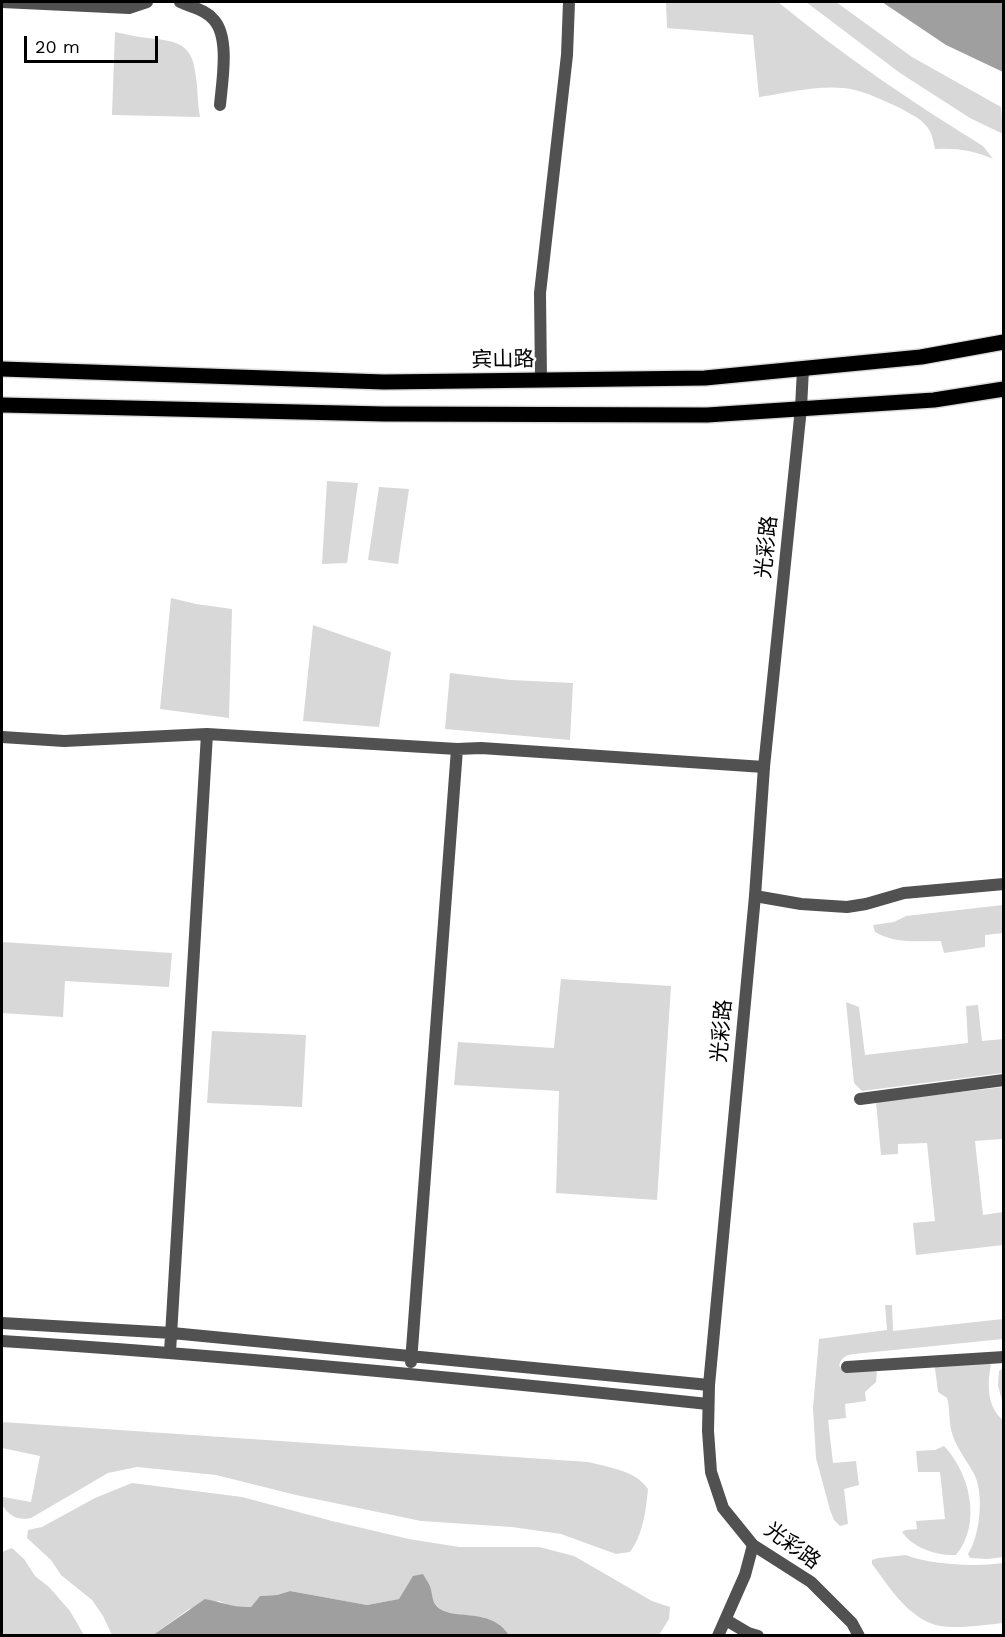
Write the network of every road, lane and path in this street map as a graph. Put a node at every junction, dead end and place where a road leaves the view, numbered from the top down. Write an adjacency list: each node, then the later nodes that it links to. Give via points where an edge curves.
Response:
1 (2, 2): 2 (street, via 129,8)
2 (147, 2)
3 (180, 2): 5 (street, via 215,20 222,39)
4 (569, 2): 9 (street, via 567,55 540,293)
5 (220, 105)
6 (1004, 342): 8 (main road, 宾山路, via 921,357)
7 (2, 369): 9 (main road, 宾山路, via 384,382)
8 (803, 369): 9 (main road, 宾山路, via 705,378); 12 (street, 光彩路)
9 (541, 380)
10 (1004, 389): 12 (main road, via 934,400)
11 (2, 405): 12 (main road, via 396,414 707,415)
12 (801, 408): 16 (street, 光彩路)
13 (207, 734): 14 (street, via 64,741); 15 (street); 22 (street)
14 (2, 737)
15 (457, 749): 16 (street); 25 (street)
16 (764, 767): 18 (street, 光彩路)
17 (1004, 884): 18 (street, via 904,893 847,907)
18 (754, 896): 29 (street, 光彩路)
19 (1004, 1080): 20 (street)
20 (860, 1099)
21 (2, 1323): 22 (street)
22 (171, 1333): 24 (street); 25 (street)
23 (2, 1341): 24 (street)
24 (170, 1352): 28 (street)
25 (412, 1355): 28 (street); 29 (street)
26 (1004, 1358): 27 (street)
27 (847, 1367)
28 (409, 1372): 30 (street)
29 (709, 1385): 30 (street, 光彩路)
30 (708, 1404): 31 (street, 光彩路, via 711,1472 723,1508)
31 (753, 1545): 32 (street); 35 (street, 光彩路, via 810,1582 852,1623)
32 (726, 1620): 33 (street); 34 (street)
33 (718, 1635)
34 (758, 1635)
35 (859, 1635)

